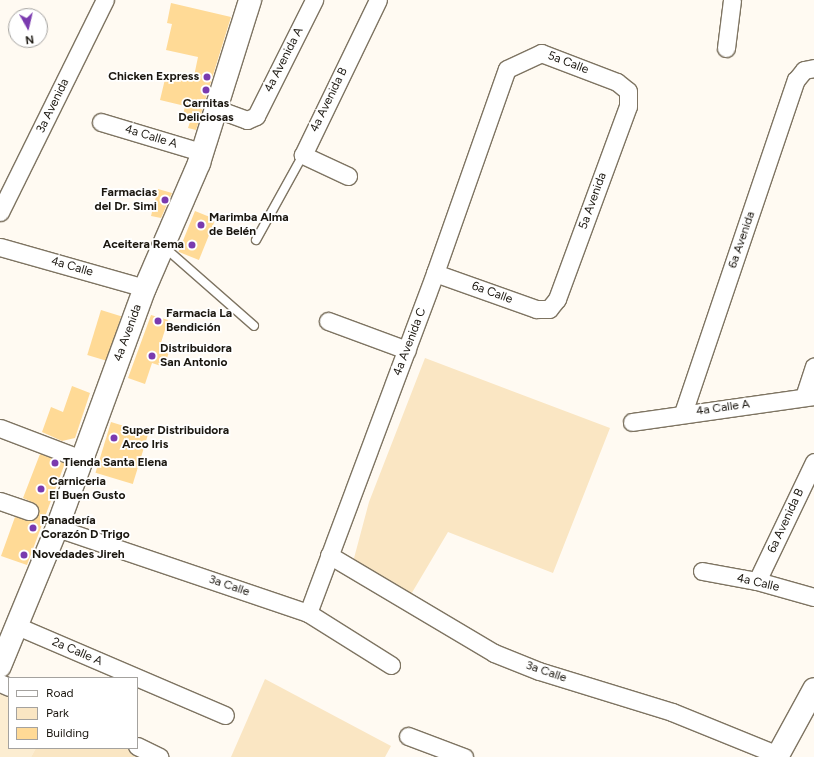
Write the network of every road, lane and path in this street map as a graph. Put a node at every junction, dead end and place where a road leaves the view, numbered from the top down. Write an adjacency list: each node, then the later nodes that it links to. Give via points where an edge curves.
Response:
1 (105, 0): 15 (street, 3a Avenida)
2 (250, 0): 10 (street, 4a Avenida)
3 (314, 0): 10 (street, 4a Avenida A, via 253,120)
4 (378, 0): 13 (street, 4a Avenida B)
5 (732, 0): 6 (street)
6 (726, 48)
7 (507, 69): 9 (street, 5a Calle, via 541,53 617,82); 19 (street, 4a Avenida C)
8 (809, 69): 27 (street, 6a Avenida, via 796,80)
9 (628, 91): 21 (street, 5a Avenida, via 628,106 557,299)
10 (217, 109): 12 (street, 4a Avenida)
11 (101, 122): 12 (street, 4a Calle A)
12 (201, 152): 17 (street, 4a Avenida, via 199,164)
13 (303, 155): 14 (street); 16 (lane)
14 (348, 176)
15 (0, 212)
16 (256, 240)
17 (163, 246): 20 (street, 4a Avenida); 23 (lane)
18 (0, 247): 20 (street, 4a Calle)
19 (435, 273): 21 (street, 6a Calle, via 536,309); 24 (street, 4a Avenida C)
20 (145, 288): 30 (street, 4a Avenida)
21 (549, 309)
22 (328, 321): 24 (street)
23 (254, 326)
24 (407, 350): 35 (street, 4a Avenida C)
25 (814, 367): 26 (street)
26 (809, 396): 27 (street, 4a Calle A)
27 (683, 413): 28 (street, 4a Calle A)
28 (632, 422)
29 (0, 428): 30 (street)
30 (81, 459): 34 (street, 4a Avenida)
31 (814, 462): 37 (street, 6a Avenida B)
32 (0, 501): 33 (street)
33 (29, 511)
34 (57, 528): 39 (street, 3a Calle); 40 (street, 4a Avenida)
35 (329, 555): 39 (street, 4a Avenida C); 50 (street, 3a Calle, via 494,653 539,671 672,712)
36 (702, 571): 37 (street, 4a Calle)
37 (757, 581): 38 (street, 4a Calle)
38 (814, 597)
39 (308, 613): 41 (street, 3a Calle)
40 (17, 626): 42 (street, 4a Avenida); 43 (street, 2a Calle A)
41 (391, 665)
42 (0, 666)
43 (136, 677)
44 (138, 678): 47 (street, 2a Calle A)
45 (814, 689): 46 (street)
46 (809, 709): 50 (street)
47 (225, 715)
48 (408, 736): 52 (street)
49 (138, 746): 51 (street)
50 (778, 756)
51 (160, 757)
52 (464, 757)

